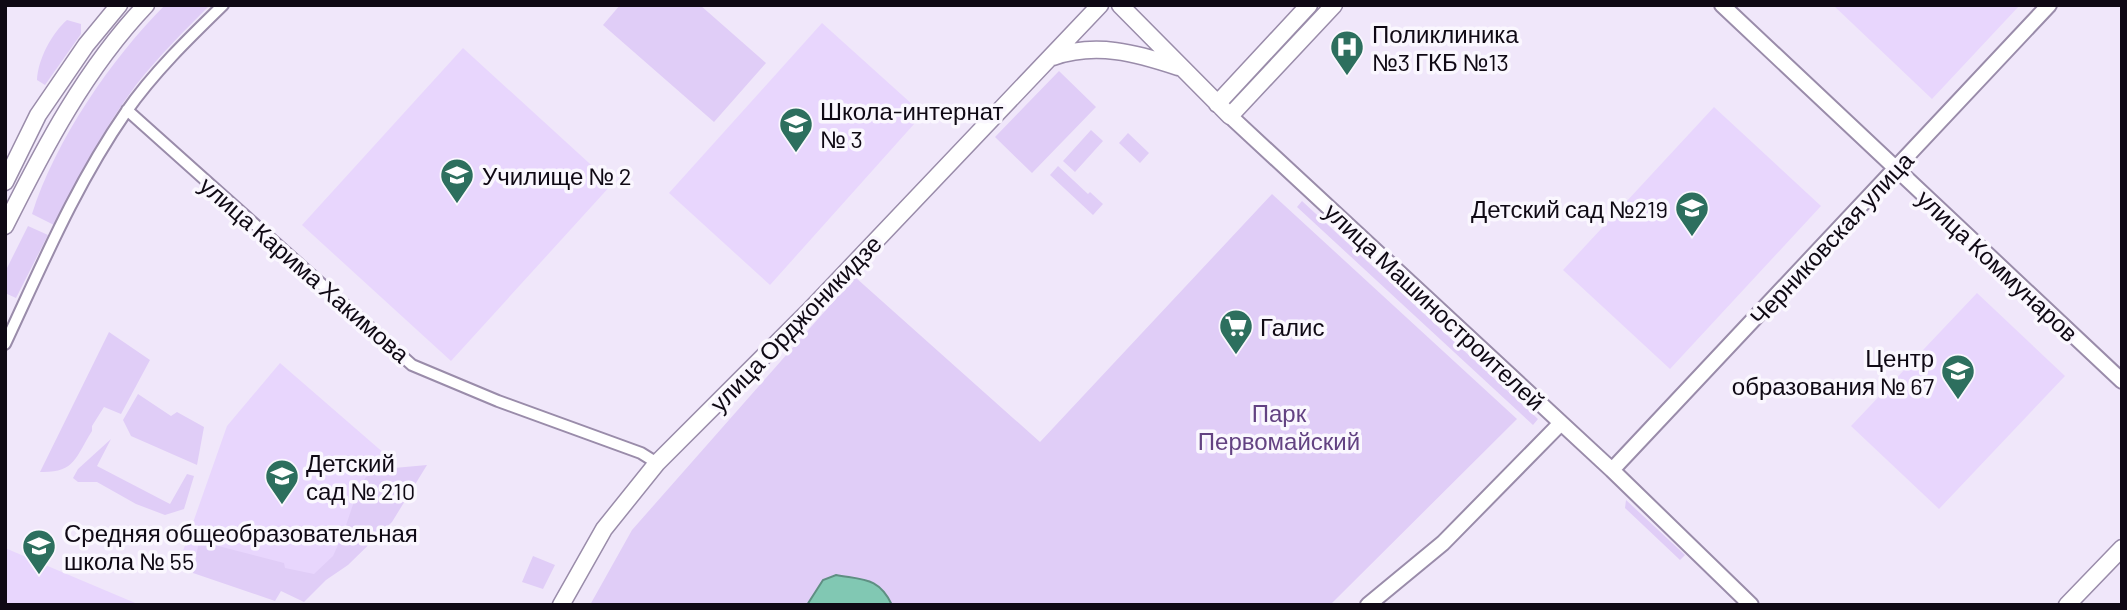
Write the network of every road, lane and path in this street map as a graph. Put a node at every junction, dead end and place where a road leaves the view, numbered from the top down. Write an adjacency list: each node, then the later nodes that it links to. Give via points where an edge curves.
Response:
1 (119, 5): 16 (main road, via 46,103)
2 (146, 5): 17 (main road, via 74,97)
3 (223, 5): 13 (street)
4 (1100, 5): 10 (main road, улица Орджоникидзе)
5 (1120, 5): 11 (main road, улица Машиностроителей)
6 (1309, 5): 12 (main road)
7 (1334, 5): 14 (main road)
8 (1722, 5): 15 (street, улица Коммунаров)
9 (2049, 5): 15 (street, Черниковская улица)
10 (1051, 58): 11 (main road, via 1073,50 1112,49); 21 (main road, улица Орджоникидзе)
11 (1180, 68): 12 (main road, улица Машиностроителей)
12 (1217, 104): 14 (main road, улица Машиностроителей)
13 (127, 110): 18 (street, via 91,167); 21 (street, улица Карима Хакимова, via 412,365)
14 (1230, 116): 20 (street, улица Машиностроителей)
15 (1896, 169): 19 (street, улица Коммунаров); 22 (street, Черниковская улица)
16 (5, 182)
17 (5, 226)
18 (5, 344)
19 (2122, 381)
20 (1560, 424): 22 (street, улица Машиностроителей); 25 (street, via 1443,543)
21 (657, 463): 24 (main road, улица Орджоникидзе, via 604,529)
22 (1612, 470): 26 (street, улица Машиностроителей)
23 (2122, 548): 27 (main road)
24 (561, 605)
25 (1368, 605)
26 (1751, 605)
27 (2067, 605)

